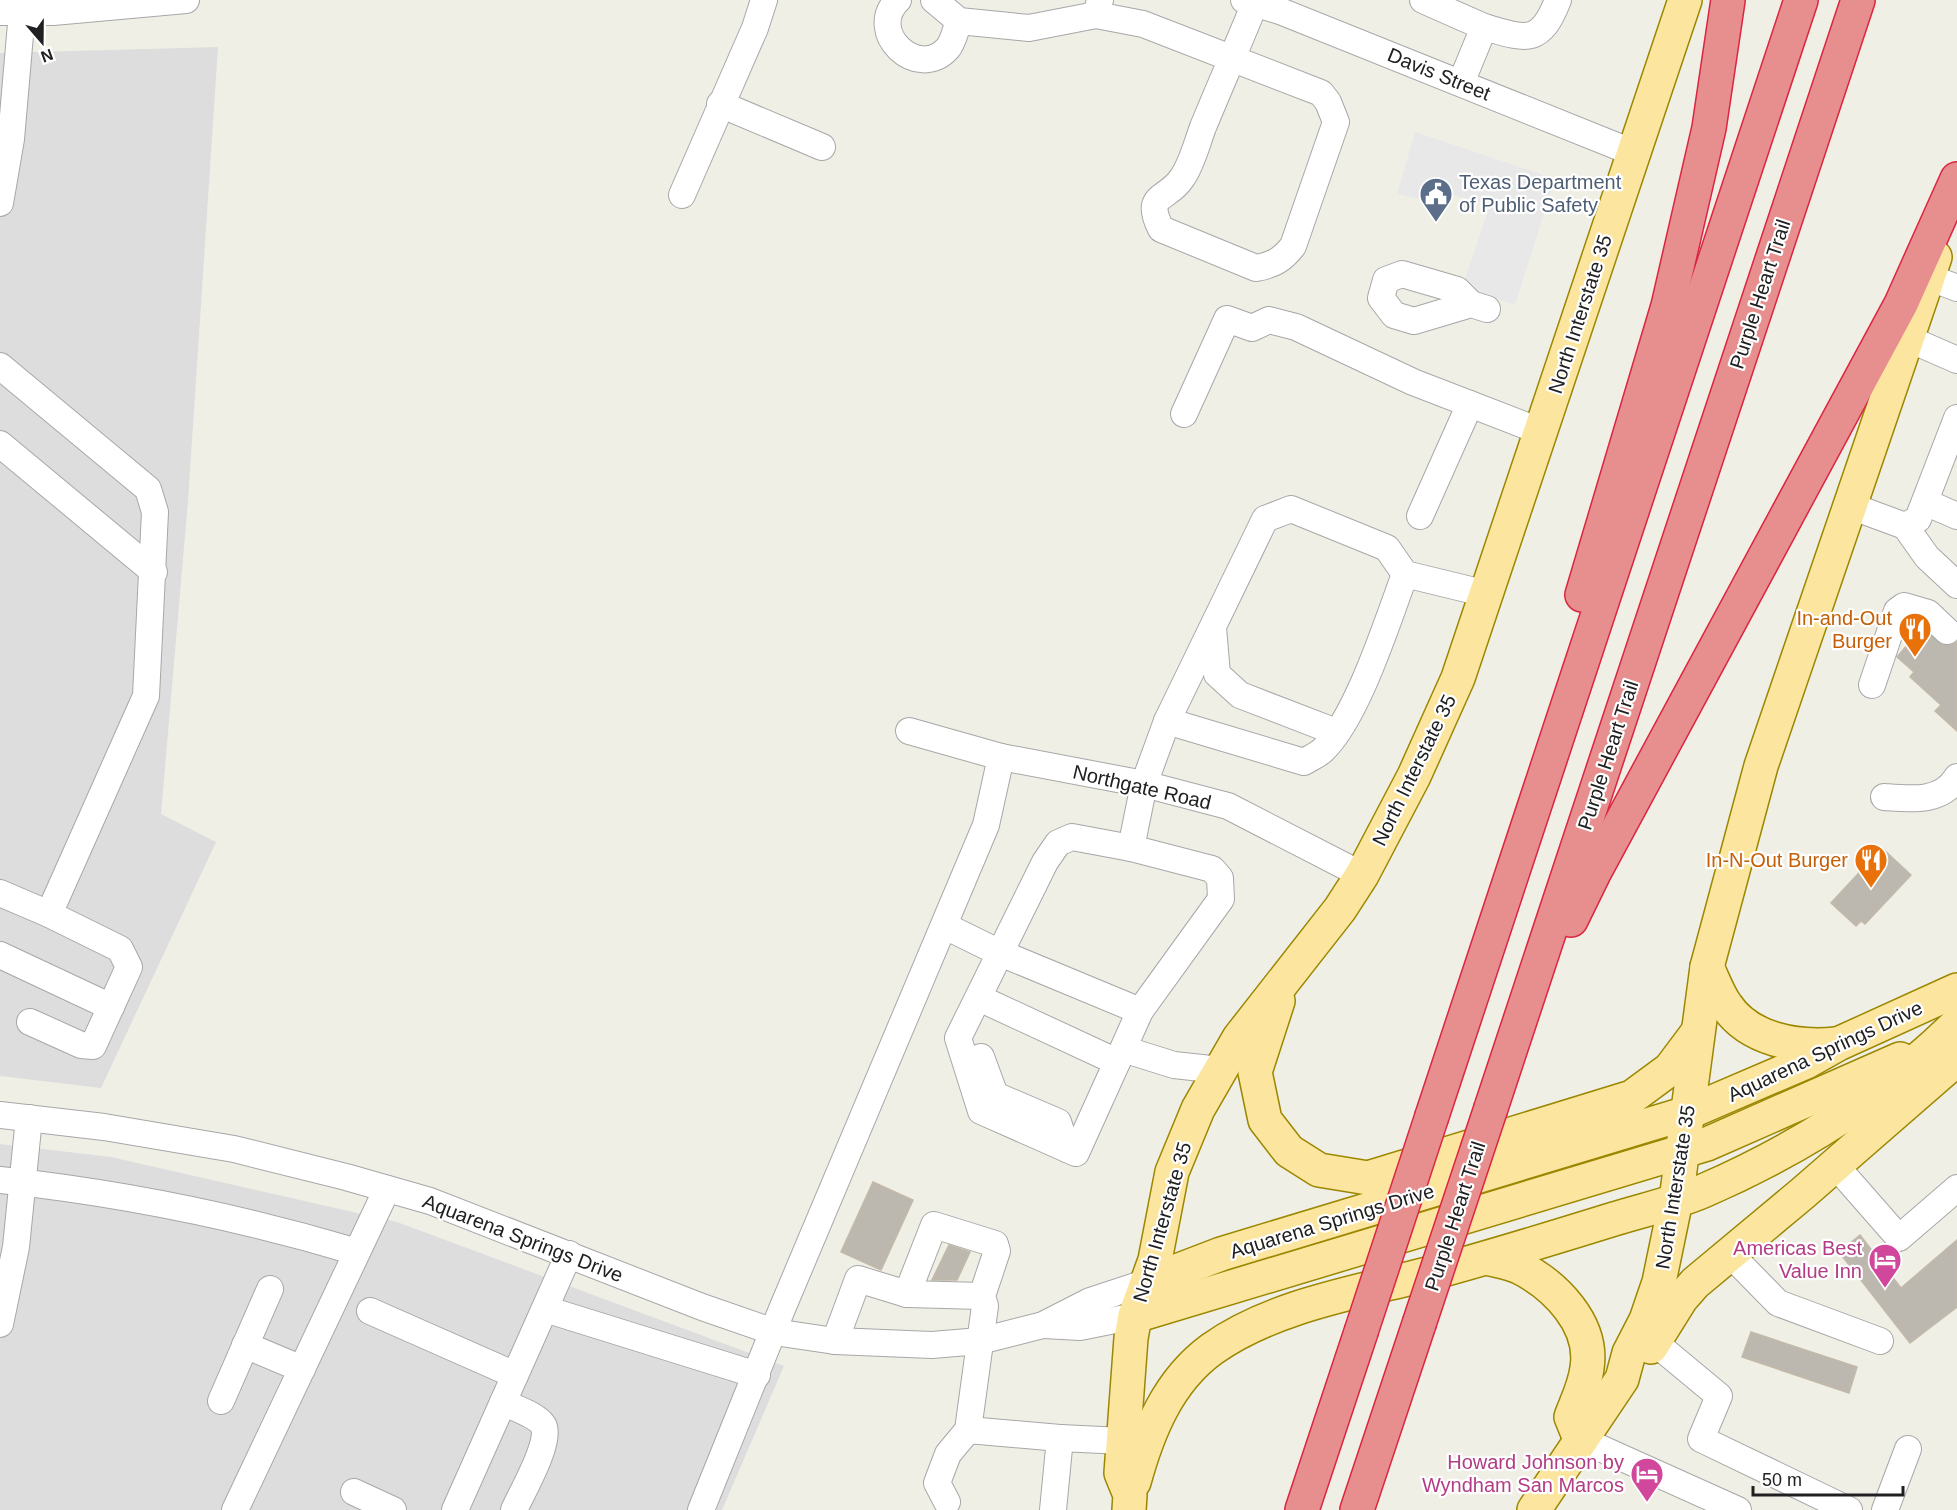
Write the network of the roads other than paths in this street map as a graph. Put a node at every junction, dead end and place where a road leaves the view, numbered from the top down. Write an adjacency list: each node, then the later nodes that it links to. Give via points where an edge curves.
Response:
1 (186, 0): 14 (street, via 85,10)
2 (764, 0): 19 (street)
3 (898, 0): 15 (street, via 887,25 892,43 911,57 934,56 948,48)
4 (934, 0): 15 (street)
5 (1423, 0): 16 (street)
6 (1558, 0): 16 (street, via 1549,24 1532,36)
7 (1685, 0): 21 (main road, North Interstate 35)
8 (1728, 0): 72 (highway, via 1709,128 1668,306)
9 (1801, 0): 72 (highway)
10 (1858, 0): 69 (highway, Purple Heart Trail)
11 (1249, 2): 12 (street, Davis Street); 17 (street)
12 (1282, 5): 18 (street, Davis Street)
13 (1098, 7): 15 (street, via 1029,28); 17 (street)
14 (11, 12): 25 (street, via 10,140)
15 (959, 21)
16 (1484, 27): 18 (street)
17 (1232, 59): 17 (street, via 1181,180 1160,196 1154,206 1155,216 1161,229 1256,268 1270,266 1284,258 1293,246 1335,122 1321,93)
18 (1461, 83): 21 (street, Davis Street)
19 (720, 104): 20 (street); 24 (street)
20 (822, 147)
21 (1634, 153): 32 (main road, North Interstate 35)
22 (1957, 179): 26 (highway)
23 (1957, 187): 26 (main road, North Interstate 35)
24 (682, 195)
25 (0, 203)
26 (1934, 279): 27 (main road, North Interstate 35); 69 (highway, via 1886,333 1594,873)
27 (1909, 339): 28 (street); 36 (main road, North Interstate 35)
28 (1957, 360)
29 (0, 366): 40 (street, via 148,489 154,512)
30 (1470, 404): 31 (street, via 1296,327 1269,320 1252,328 1227,319); 32 (street); 37 (street)
31 (1184, 414)
32 (1542, 432): 43 (main road, North Interstate 35)
33 (1954, 435): 35 (street)
34 (0, 444): 40 (street)
35 (1925, 502): 38 (street); 39 (street, via 1918,519)
36 (1848, 504): 39 (street); 61 (main road, North Interstate 35, via 1761,766)
37 (1420, 516)
38 (1957, 516)
39 (1905, 526): 42 (street, via 1927,557)
40 (154, 572): 57 (street, via 146,696)
41 (1405, 574): 43 (street); 44 (street, via 1387,548 1291,509 1265,519); 49 (street, via 1374,658)
42 (1957, 585)
43 (1487, 594): 55 (main road, North Interstate 35, via 1458,678 1414,777)
44 (1213, 627): 47 (street); 49 (street, via 1217,674 1240,695)
45 (1952, 628): 46 (street, via 1928,613 1904,606 1897,611)
46 (1872, 685)
47 (1167, 721): 49 (street, via 1304,762 1323,750); 52 (street)
48 (909, 731): 50 (street, Northgate Road)
49 (1336, 732)
50 (1001, 757): 52 (street, Northgate Road); 58 (street, via 986,825)
51 (1957, 777): 53 (street, via 1953,785 1921,800)
52 (1144, 784): 54 (street); 55 (street, Northgate Road, via 1228,806)
53 (1884, 797)
54 (1131, 848): 59 (street, via 1072,837 1058,843); 66 (street, via 1212,869 1220,878 1221,899)
55 (1362, 875): 62 (main road, North Interstate 35)
56 (0, 893): 57 (street)
57 (49, 914): 64 (street, via 120,950 126,958 129,967)
58 (945, 926): 59 (street); 97 (street)
59 (998, 952): 65 (street); 66 (street)
60 (0, 955): 64 (street)
61 (1707, 967): 68 (main road, North Interstate 35); 71 (main road, via 1725,1005 1739,1020 1770,1038 1810,1046)
62 (1286, 979): 68 (main road, via 1255,1072 1265,1119 1289,1151 1318,1170 1368,1178 1632,1097 1671,1069); 74 (main road, North Interstate 35, via 1239,1038)
63 (1957, 990): 71 (main road, Aquarena Springs Drive)
64 (111, 1007): 67 (street, via 93,1046 81,1045)
65 (973, 1009): 73 (street); 73 (street, via 958,1038 981,1111 1076,1153)
66 (1140, 1011): 73 (street)
67 (30, 1022)
68 (1697, 1032): 75 (main road, North Interstate 35)
69 (1514, 1038): 124 (highway, Purple Heart Trail, bridge)
70 (1952, 1040): 78 (main road, Aquarena Springs Drive); 79 (main road); 83 (main road, via 1813,1136 1771,1160)
71 (1838, 1044): 75 (main road, Aquarena Springs Drive, via 1806,1062)
72 (1454, 1048): 123 (highway, bridge)
73 (1120, 1055): 74 (street)
74 (1220, 1070): 88 (main road, North Interstate 35, via 1198,1109 1172,1172)
75 (1687, 1113): 78 (main road, North Interstate 35); 88 (main road, Aquarena Springs Drive, via 1221,1254)
76 (0, 1115): 77 (street, Aquarena Springs Drive)
77 (29, 1118): 80 (street); 82 (street, Aquarena Springs Drive, via 234,1149)
78 (1683, 1152): 83 (main road, North Interstate 35); 94 (main road, Aquarena Springs Drive)
79 (1835, 1165): 81 (street, via 1899,1238); 86 (main road)
80 (11, 1181): 84 (street, via 101,1192 228,1217); 95 (street, via 16,1247)
81 (1957, 1188)
82 (387, 1189): 84 (street); 85 (street, Aquarena Springs Drive, via 430,1201)
83 (1676, 1200): 87 (main road); 106 (main road, North Interstate 35, via 1659,1282 1629,1353)
84 (357, 1252): 103 (street)
85 (569, 1254): 92 (street); 97 (street, Aquarena Springs Drive)
86 (1730, 1254): 100 (street, via 1778,1303); 101 (main road, via 1695,1283)
87 (1487, 1258): 111 (main road, via 1517,1267 1541,1281 1572,1310 1587,1349 1585,1380 1571,1417); 116 (main road, via 1282,1313 1212,1350 1170,1393 1152,1424)
88 (1148, 1282): 94 (main road, North Interstate 35); 96 (street, Aquarena Springs Drive, via 1090,1301)
89 (270, 1289): 102 (street)
90 (907, 1294): 91 (street); 91 (street, via 934,1225 995,1244 997,1251); 98 (street, via 858,1279)
91 (982, 1296): 99 (street, via 985,1306)
92 (545, 1308): 104 (street); 105 (street)
93 (370, 1311): 104 (street)
94 (1135, 1316): 96 (street, Aquarena Springs Drive, via 1080,1327); 112 (main road, North Interstate 35)
95 (0, 1324)
96 (1043, 1325): 99 (street, Aquarena Springs Drive)
97 (774, 1332): 98 (street, Aquarena Springs Drive); 105 (street)
98 (836, 1341): 99 (street, Aquarena Springs Drive, via 932,1345)
99 (980, 1341): 109 (street)
100 (1880, 1341)
101 (1654, 1342): 106 (main road, via 1634,1373); 127 (street, via 1719,1396 1701,1439)
102 (245, 1345): 103 (street); 107 (street)
103 (302, 1370): 118 (street)
104 (515, 1375): 108 (street)
105 (757, 1375): 121 (street)
106 (1623, 1379): 111 (main road, North Interstate 35)
107 (221, 1401)
108 (503, 1402): 117 (street); 120 (street, via 542,1422 546,1431 544,1445)
109 (968, 1430): 110 (street); 115 (street, via 948,1454 937,1483)
110 (1060, 1438): 112 (street); 122 (street)
111 (1580, 1440): 125 (main road, North Interstate 35); 126 (street)
112 (1123, 1441): 116 (main road, North Interstate 35, via 1121,1473)
113 (1908, 1449): 128 (street)
114 (354, 1492): 119 (street)
115 (946, 1502)
116 (1129, 1503)
117 (461, 1508)
118 (235, 1510)
119 (393, 1510)
120 (514, 1510)
121 (701, 1510)
122 (1053, 1510)
123 (1302, 1510)
124 (1358, 1510)
125 (1533, 1510)
126 (1738, 1510)
127 (1849, 1510)
128 (1885, 1510)

